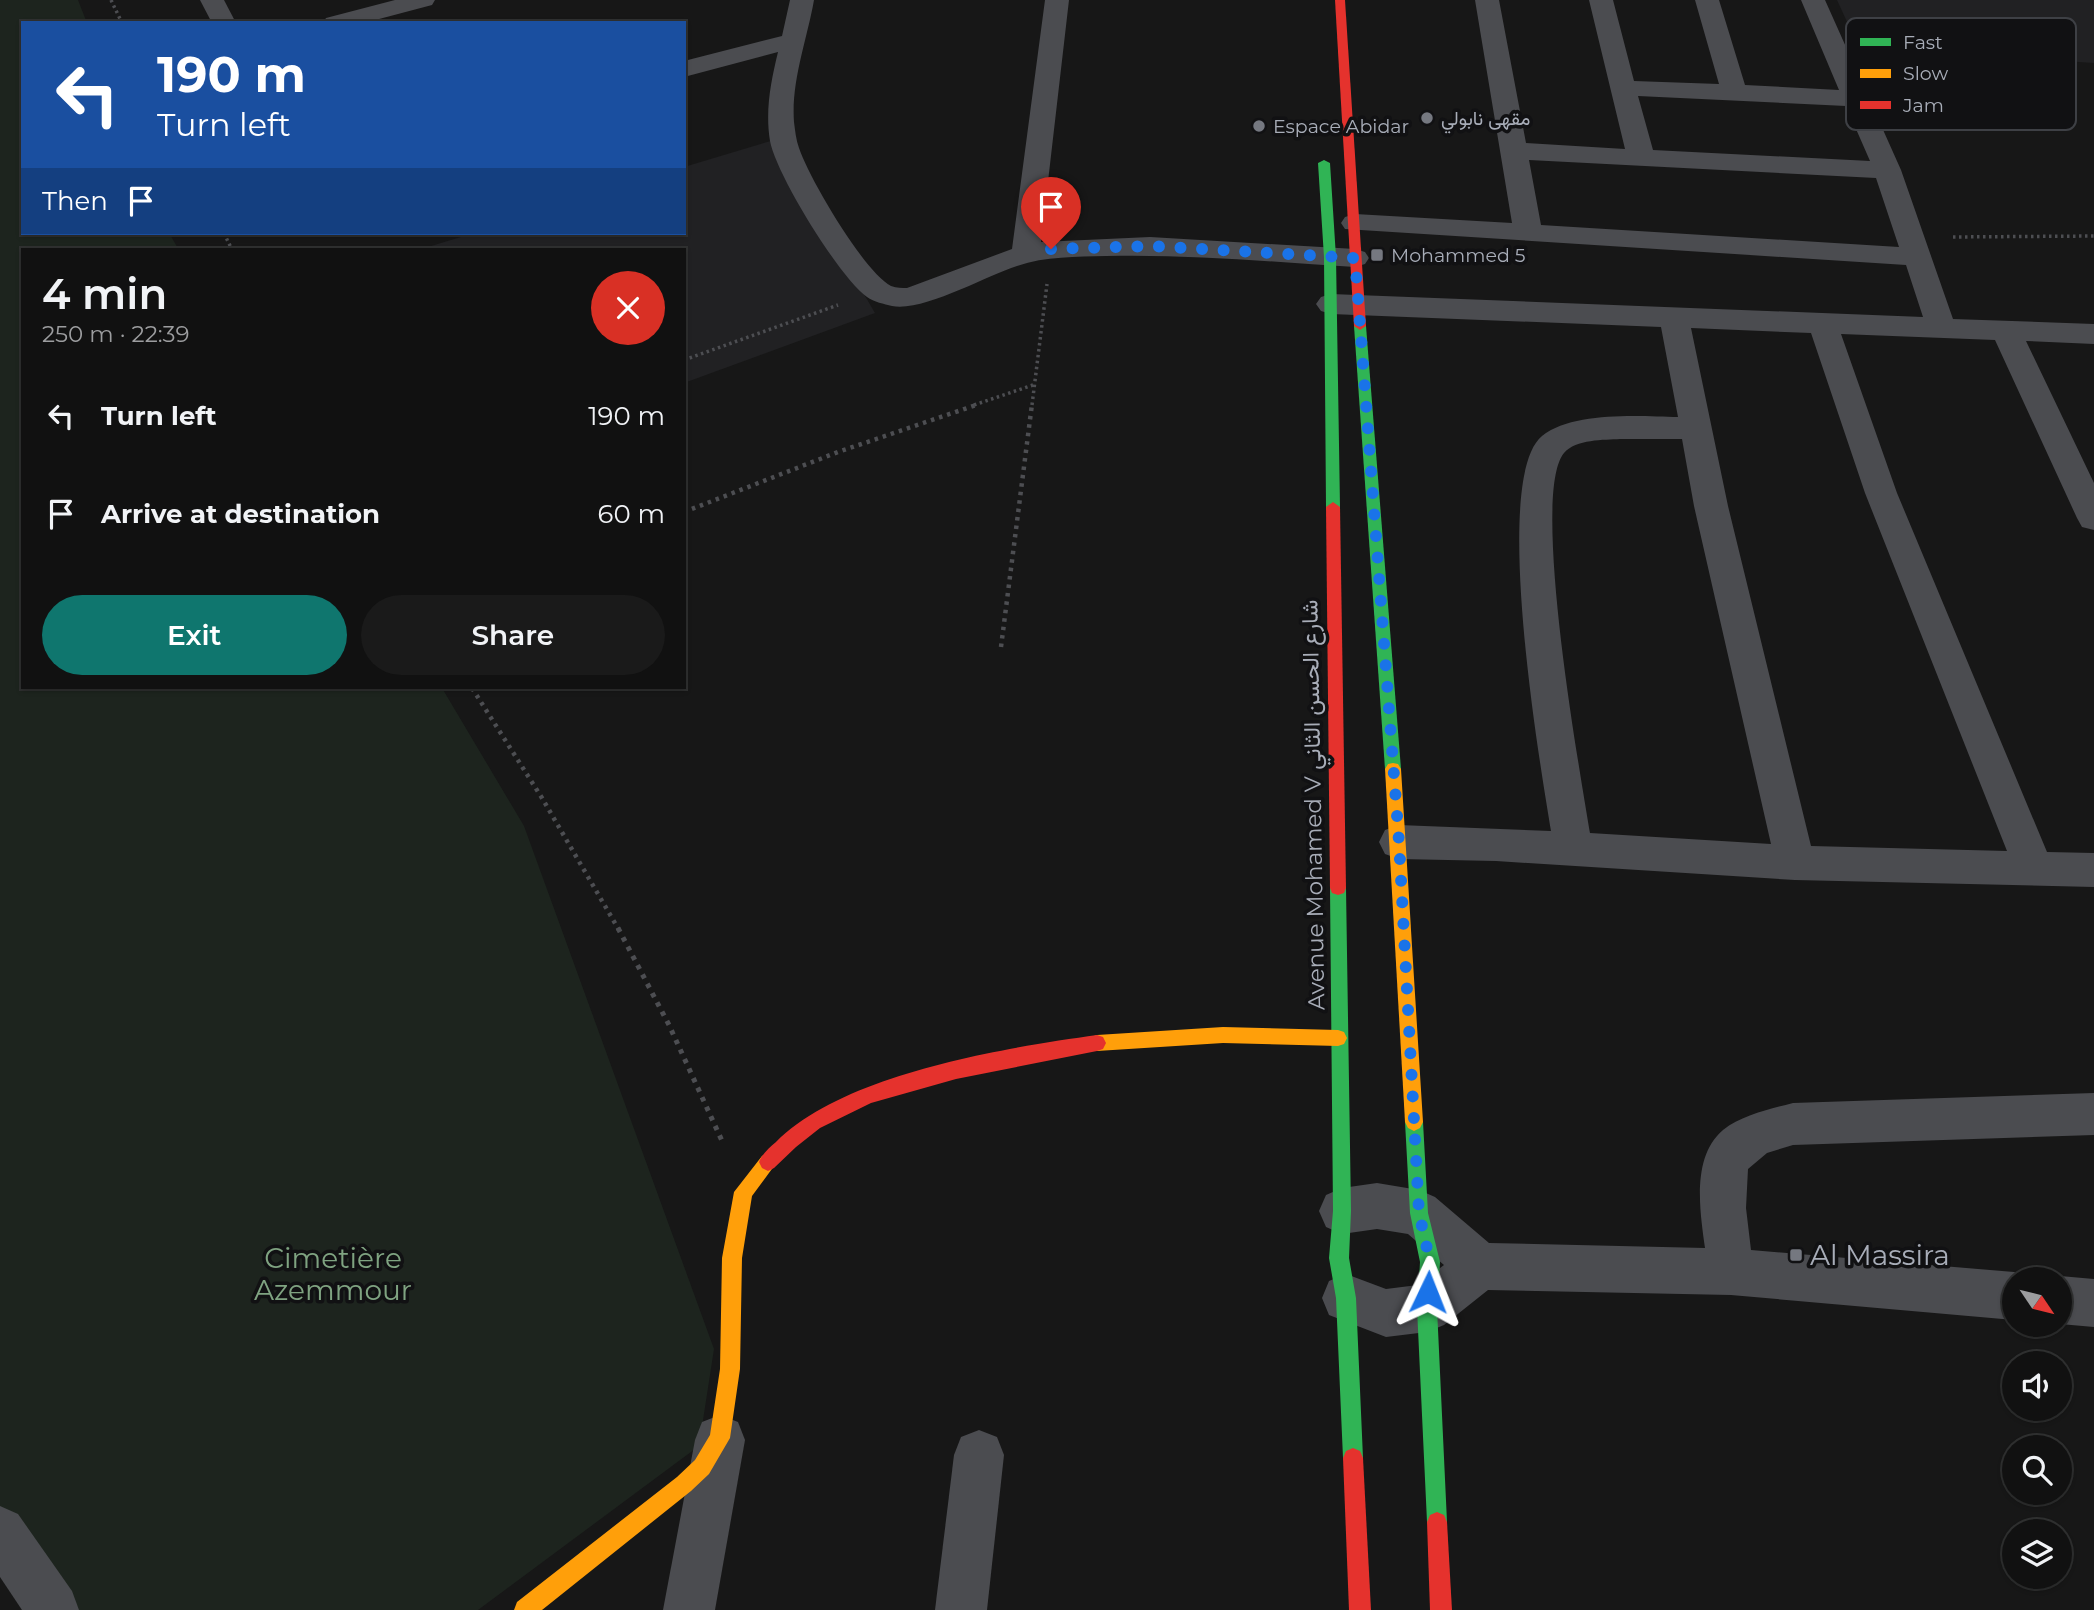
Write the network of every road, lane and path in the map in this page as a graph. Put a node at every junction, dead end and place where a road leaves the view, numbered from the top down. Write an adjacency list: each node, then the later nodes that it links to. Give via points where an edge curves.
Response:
1 (111, 0): 11 (path)
2 (212, 0): 12 (street)
3 (423, 0): 13 (street)
4 (802, 0): 14 (street)
5 (1057, 0): 29 (street, via 1042,106)
6 (1340, 0): 25 (main road, Avenue Mohamed V شارع الحسن الثاني)
7 (1487, 0): 22 (street)
8 (1601, 0): 17 (street)
9 (1707, 0): 18 (street)
10 (1813, 0): 16 (street)
11 (121, 21)
12 (223, 21)
13 (343, 21)
14 (794, 40): 15 (street); 31 (street, via 781,118 785,148 838,242)
15 (686, 68)
16 (1846, 74)
17 (1625, 88): 18 (street); 23 (street)
18 (1734, 92): 19 (street)
19 (1846, 98)
20 (1870, 130): 24 (street)
21 (1324, 149): 30 (main road, Avenue Mohamed V شارع الحسن الثاني)
22 (1515, 151): 23 (street); 26 (street)
23 (1641, 156): 24 (street)
24 (1887, 170): 28 (street)
25 (1355, 223): 26 (street); 30 (main road, Avenue Mohamed V شارع الحسن الثاني)
26 (1528, 233): 28 (street)
27 (2094, 236): 28 (path, via 1993,238)
28 (1912, 246): 35 (street)
29 (1039, 251): 30 (street, via 1150,246); 31 (street, via 904,298); 39 (path)
30 (1342, 258): 32 (main road, Avenue Mohamed V شارع الحسن الثاني); 32 (main road, Avenue Mohamed V شارع الحسن الثاني)
31 (878, 291): 38 (path)
32 (1344, 304): 33 (street); 45 (main road, Avenue Mohamed V شارع الحسن الثاني); 50 (main road, Avenue Mohamed V شارع الحسن الثاني)
33 (1674, 317): 34 (street); 40 (street)
34 (1822, 322): 35 (street); 48 (street, via 1881,493)
35 (1941, 326): 36 (street)
36 (2005, 329): 37 (street); 42 (street)
37 (2094, 334)
38 (686, 359)
39 (1033, 385): 41 (path); 43 (path)
40 (1696, 428): 46 (street, via 1573,434 1552,444 1539,466 1538,582); 47 (street, via 1754,699)
41 (686, 511)
42 (2094, 518)
43 (1001, 647)
44 (473, 689): 52 (path, via 568,838 626,942 691,1064)
45 (1399, 842): 46 (street); 54 (main road, Avenue Mohamed V شارع الحسن الثاني)
46 (1573, 849): 47 (street)
47 (1795, 863): 48 (street)
48 (2034, 868): 49 (street)
49 (2094, 870)
50 (1338, 1038): 52 (main road, via 1223,1035 1119,1040 909,1080 820,1119 775,1154); 53 (main road, Avenue Mohamed V شارع الحسن الثاني)
51 (2094, 1114): 56 (street, via 1793,1124 1756,1135 1733,1150 1724,1165)
52 (743, 1192): 62 (main road, via 732,1258 730,1369)
53 (1342, 1211): 54 (street, via 1377,1206); 58 (main road, Avenue Mohamed V شارع الحسن الثاني, via 1339,1258)
54 (1419, 1213): 55 (street); 61 (main road, Avenue Mohamed V شارع الحسن الثاني, via 1430,1262)
55 (1480, 1266): 56 (street); 61 (street)
56 (1731, 1272): 57 (street)
57 (2002, 1295)
58 (1346, 1298): 61 (street, via 1386,1313); 69 (main road, Avenue Mohamed V شارع الحسن الثاني)
59 (2072, 1301): 60 (street)
60 (2094, 1303)
61 (1427, 1308): 70 (main road, Avenue Mohamed V شارع الحسن الثاني)
62 (720, 1438): 66 (main road, via 702,1467 684,1484); 67 (street)
63 (979, 1455): 68 (street)
64 (0, 1532): 65 (street)
65 (53, 1610)
66 (525, 1610)
67 (689, 1610)
68 (961, 1610)
69 (1360, 1610)
70 (1441, 1610)

